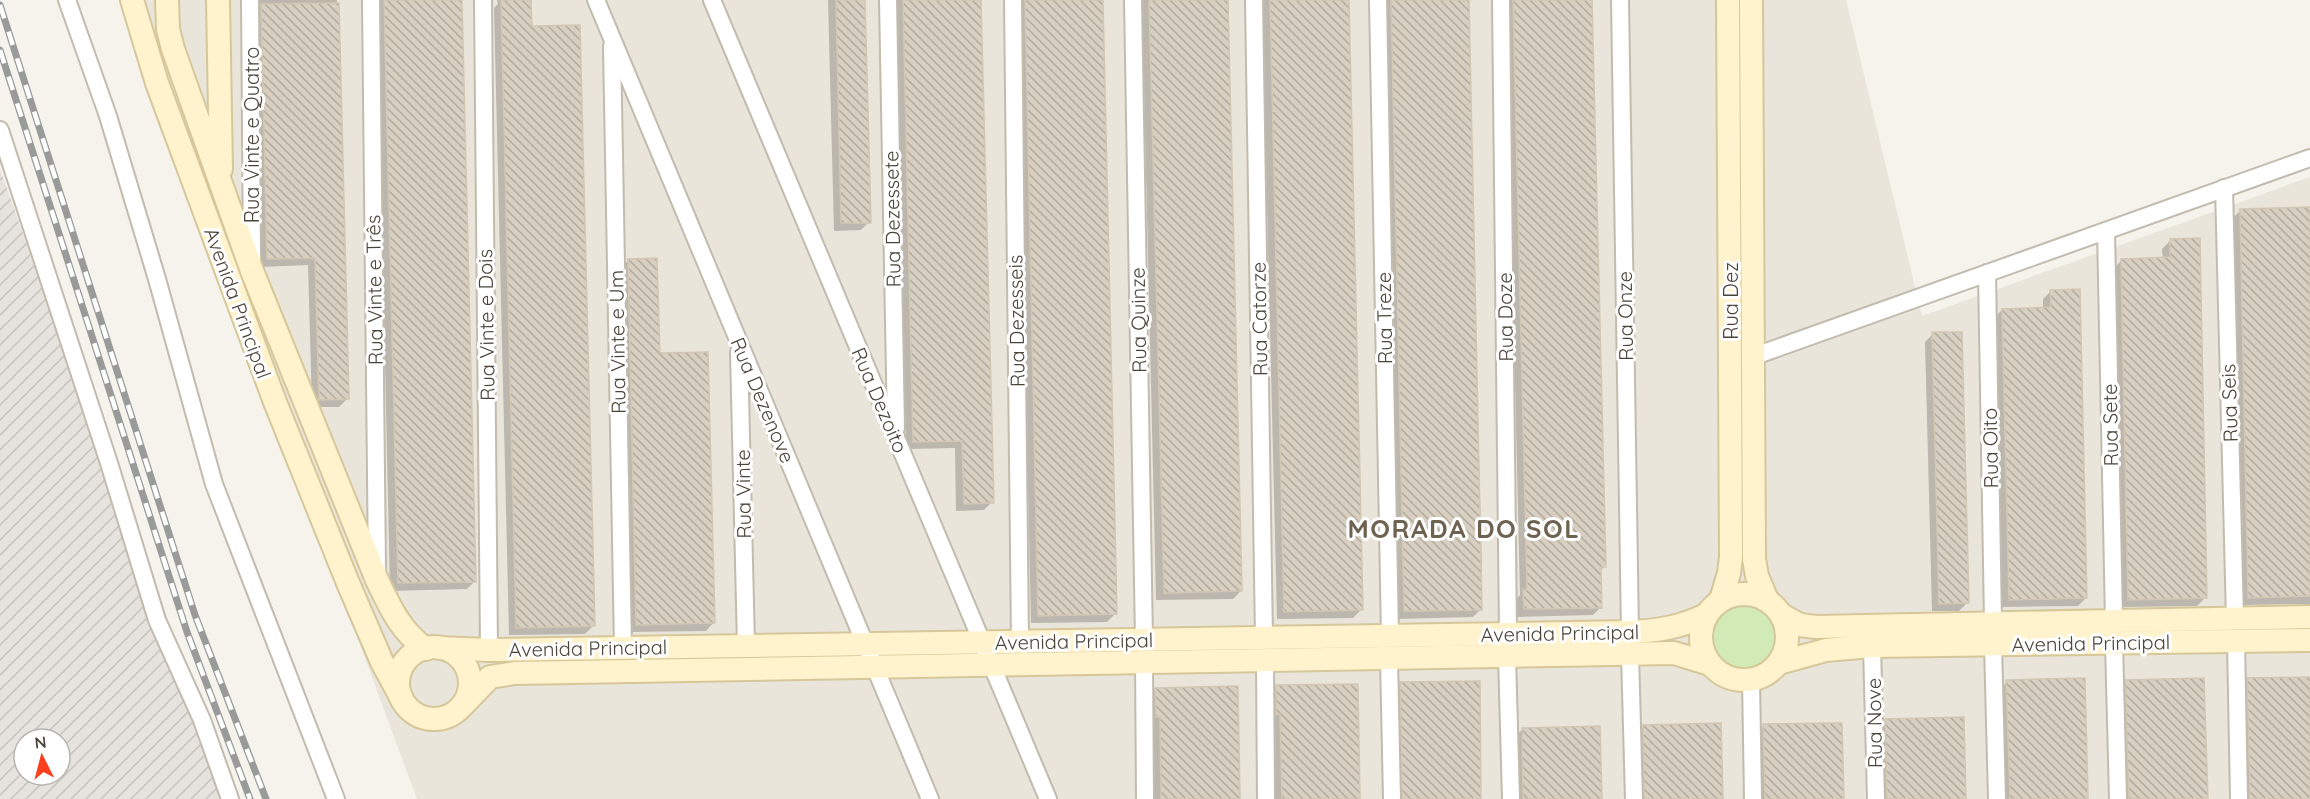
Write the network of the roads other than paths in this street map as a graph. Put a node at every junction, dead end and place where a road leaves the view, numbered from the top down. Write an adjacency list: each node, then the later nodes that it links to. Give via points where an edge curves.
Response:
1 (67, 0): 60 (street, via 111,127 214,484)
2 (132, 0): 57 (street, Avenida Principal, via 157,83 275,402 382,662)
3 (167, 0): 23 (street, Avenida Principal, via 173,49)
4 (218, 0): 23 (street)
5 (250, 0): 25 (street, Rua Vinte e Quatro)
6 (371, 0): 30 (street, Rua Vinte e Três)
7 (483, 0): 50 (street, Rua Vinte e Dois)
8 (596, 0): 19 (street, Rua Dezenove)
9 (712, 0): 29 (street, Rua Dezoito)
10 (888, 0): 29 (street, Rua Dezessete)
11 (1013, 0): 40 (street, Rua Dezesseis)
12 (1133, 0): 51 (street, Rua Quinze)
13 (1254, 0): 49 (street, Rua Catorze)
14 (1378, 0): 46 (street, Rua Treze)
15 (1501, 0): 43 (street, Rua Doze)
16 (1620, 0): 41 (street, Rua Onze)
17 (1728, 0): 31 (street, Rua Dez, via 1731,557 1729,573)
18 (1751, 0): 28 (street, Rua Dez)
19 (612, 36): 27 (street, Rua Dezenove); 48 (street, Rua Vinte e Um)
20 (0, 130): 59 (street, via 157,620 202,720)
21 (2310, 158): 22 (street)
22 (2223, 188): 24 (street); 34 (street, Rua Seis)
23 (221, 189): 25 (street, Avenida Principal)
24 (2106, 231): 26 (street); 35 (street, Rua Sete)
25 (252, 271): 30 (street, Avenida Principal)
26 (1987, 273): 28 (street); 36 (street, Rua Oito)
27 (739, 342): 42 (street, Rua Dezenove); 44 (street, Rua Vinte)
28 (1752, 357): 32 (street, Rua Dez, via 1754,559 1759,583)
29 (896, 438): 39 (street, Rua Dezoito)
30 (377, 580): 47 (street, Avenida Principal, via 399,623 417,642)
31 (1714, 608): 32 (street, Avenida Principal, via 1732,595 1744,594); 41 (street, Avenida Principal, via 1686,624); 53 (street, via 1702,627 1701,640)
32 (1774, 608): 36 (street, Avenida Principal, via 1800,625 1816,627); 52 (street, via 1786,627 1785,651)
33 (2310, 617): 34 (street, Avenida Principal)
34 (2235, 618): 35 (street, Avenida Principal)
35 (2114, 632): 36 (street, Avenida Principal); 38 (street, Avenida Principal); 71 (street, Rua Sete)
36 (1993, 633): 45 (street, Avenida Principal); 70 (street, Rua Oito)
37 (2310, 640): 38 (street, Avenida Principal)
38 (2236, 641): 72 (street)
39 (982, 642): 40 (street, Avenida Principal); 42 (street, Avenida Principal); 54 (street, Rua Dezoito)
40 (1020, 642): 51 (street, Avenida Principal)
41 (1630, 643): 43 (street, Avenida Principal); 53 (street, Avenida Principal); 67 (street, Rua Onze)
42 (865, 644): 44 (street, Avenida Principal); 55 (street, Rua Dezenove)
43 (1508, 645): 46 (street, Avenida Principal); 66 (street, Rua Doze)
44 (746, 646): 48 (street, Avenida Principal)
45 (1872, 646): 52 (street, Avenida Principal, via 1826,650); 69 (street, Rua Nove)
46 (1390, 647): 49 (street, Avenida Principal); 65 (street, Rua Treze)
47 (433, 648): 50 (street, Avenida Principal); 57 (street, via 408,659 402,668 398,689); 58 (street, Avenida Principal, via 450,652 467,670 470,682)
48 (622, 648): 50 (street, Avenida Principal)
49 (1264, 649): 51 (street, Avenida Principal); 64 (street, Rua Catorze)
50 (489, 650)
51 (1144, 651): 54 (street, Avenida Principal); 63 (street, Rua Quinze)
52 (1779, 663): 56 (street)
53 (1710, 664): 56 (street, Avenida Principal, via 1734,679)
54 (992, 665): 55 (street, Avenida Principal); 62 (street, Rua Dezoito)
55 (875, 667): 58 (street, Avenida Principal, via 515,673 490,677); 61 (street, Rua Dezenove)
56 (1751, 679): 68 (street)
57 (402, 699): 58 (street, Avenida Principal, via 415,714 436,719)
58 (463, 705)
59 (230, 799)
60 (336, 799)
61 (930, 799)
62 (1048, 799)
63 (1145, 799)
64 (1266, 799)
65 (1392, 799)
66 (1511, 799)
67 (1634, 799)
68 (1753, 799)
69 (1876, 799)
70 (1997, 799)
71 (2118, 799)
72 (2239, 799)

